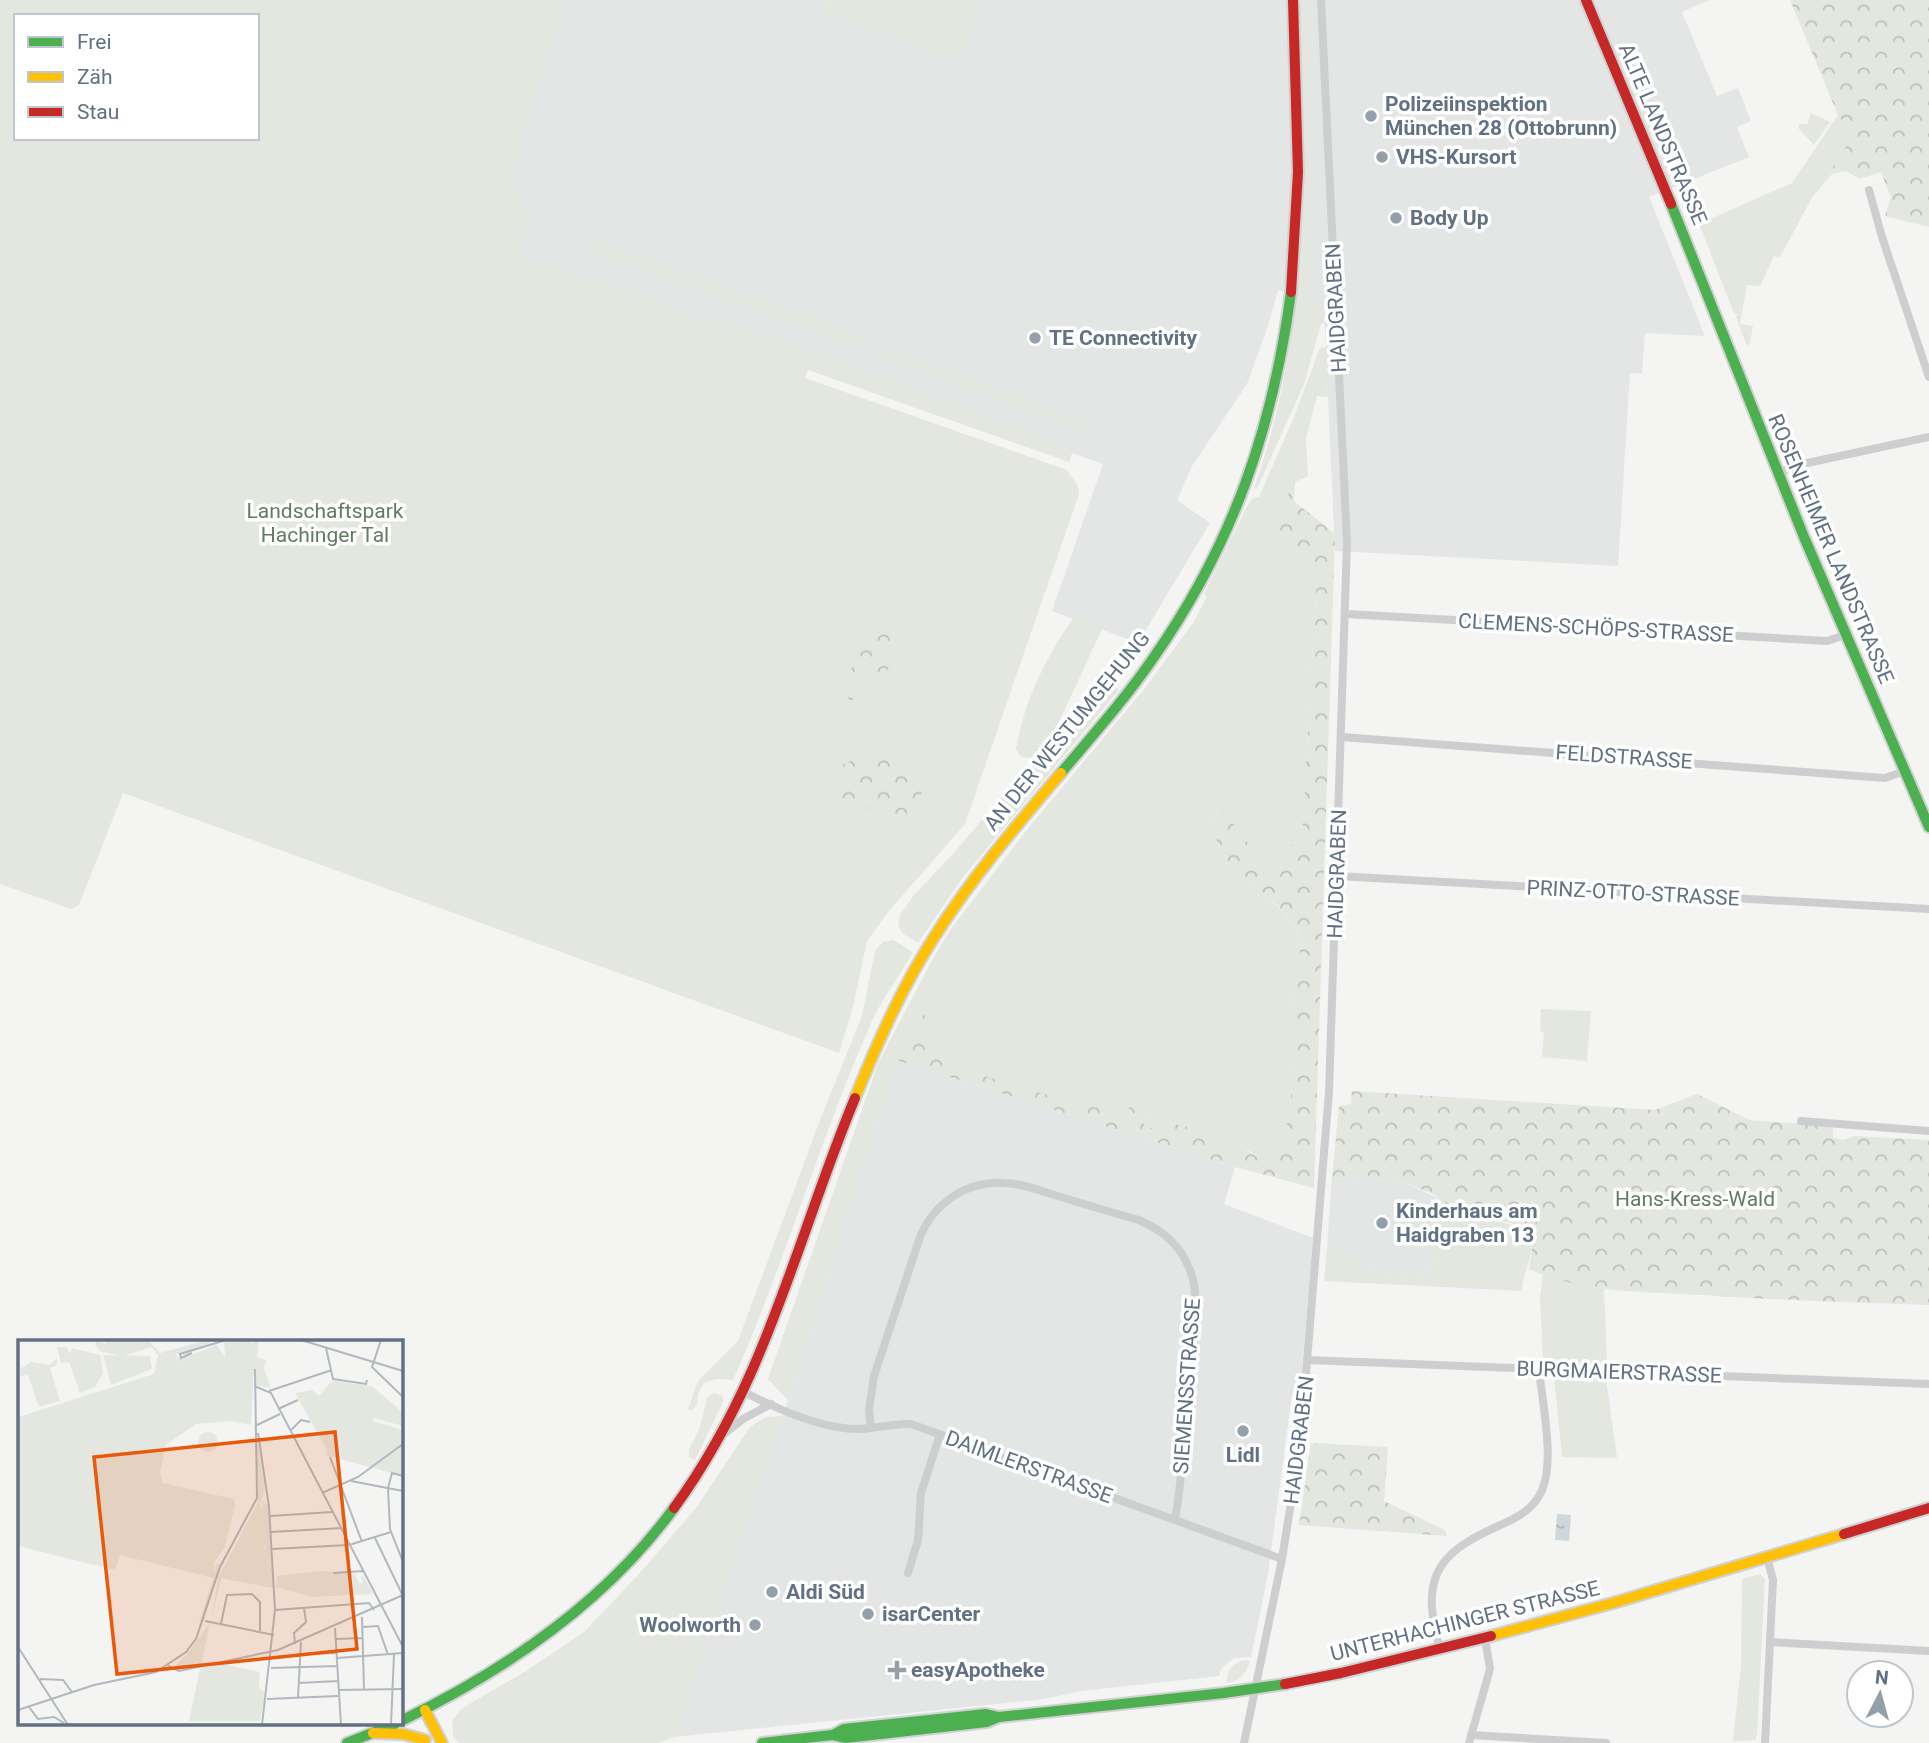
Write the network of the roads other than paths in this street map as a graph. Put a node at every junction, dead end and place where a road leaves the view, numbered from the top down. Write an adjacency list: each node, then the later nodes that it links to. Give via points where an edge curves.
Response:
1 (1293, 0): 21 (main road, AN DER WESTUMGEHUNG, via 1298,202 1292,292 1271,410 1234,514 1182,614 1137,681 978,873 910,976 868,1059)
2 (1321, 0): 9 (street, HAIDGRABEN, via 1344,456)
3 (1586, 0): 5 (main road, ALTE LANDSTRASSE)
4 (1869, 190): 6 (street)
5 (1703, 282): 8 (main road, ROSENHEIMER LANDSTRASSE)
6 (1929, 377)
7 (1929, 437): 8 (street)
8 (1778, 473): 10 (main road, ROSENHEIMER LANDSTRASSE)
9 (1346, 614): 10 (street, CLEMENS-SCHÖPS-STRASSE, via 1827,641); 11 (street, HAIDGRABEN)
10 (1846, 635): 12 (main road, ROSENHEIMER LANDSTRASSE)
11 (1342, 737): 12 (street, FELDSTRASSE, via 1885,778); 14 (street, HAIDGRABEN)
12 (1905, 771): 13 (main road, ROSENHEIMER LANDSTRASSE)
13 (1929, 827)
14 (1337, 876): 15 (street, PRINZ-OTTO-STRASSE); 18 (street, HAIDGRABEN, via 1329,1093)
15 (1929, 909)
16 (1801, 1121): 17 (street)
17 (1929, 1131)
18 (1308, 1360): 19 (street, BURGMAIERSTRASSE); 29 (street, HAIDGRABEN, via 1299,1457)
19 (1539, 1369): 20 (street, BURGMAIERSTRASSE); 33 (street, via 1548,1456 1546,1480 1529,1508 1452,1551 1443,1562 1433,1582 1431,1600)
20 (1929, 1384)
21 (744, 1392): 22 (street, DAIMLERSTRASSE); 25 (main road, AN DER WESTUMGEHUNG)
22 (771, 1404): 23 (street, DAIMLERSTRASSE, via 839,1427); 25 (street)
23 (871, 1428): 24 (street, DAIMLERSTRASSE, via 911,1424); 27 (street, SIEMENSSTRASSE, via 874,1376 920,1237 942,1205 980,1185 1006,1183 1128,1217 1171,1238 1194,1283 1195,1321)
24 (940, 1434): 27 (street, DAIMLERSTRASSE); 30 (street, via 921,1493 918,1540)
25 (720, 1437): 36 (main road, AN DER WESTUMGEHUNG, via 659,1526 564,1623)
26 (1929, 1508): 28 (main road, UNTERHACHINGER STRASSE)
27 (1175, 1519): 29 (street, DAIMLERSTRASSE)
28 (1767, 1557): 31 (main road, UNTERHACHINGER STRASSE); 32 (street, via 1773,1580)
29 (1282, 1559): 35 (street, HAIDGRABEN)
30 (908, 1573)
31 (1485, 1638): 33 (main road, UNTERHACHINGER STRASSE); 41 (street, via 1490,1669)
32 (1770, 1642): 34 (street); 48 (street)
33 (1440, 1649): 35 (main road, UNTERHACHINGER STRASSE)
34 (1929, 1651)
35 (1255, 1688): 45 (main road, UNTERHACHINGER STRASSE, via 999,1717 986,1714); 46 (street, HAIDGRABEN)
36 (425, 1710): 37 (main road, AN DER WESTUMGEHUNG); 44 (main road)
37 (413, 1716): 38 (main road, AN DER WESTUMGEHUNG); 42 (main road)
38 (402, 1721)
39 (390, 1726): 40 (main road)
40 (373, 1732): 42 (main road); 43 (main road)
41 (1470, 1739): 47 (street)
42 (426, 1742)
43 (347, 1743)
44 (442, 1743)
45 (762, 1743)
46 (1244, 1743)
47 (1606, 1743)
48 (1765, 1743)

